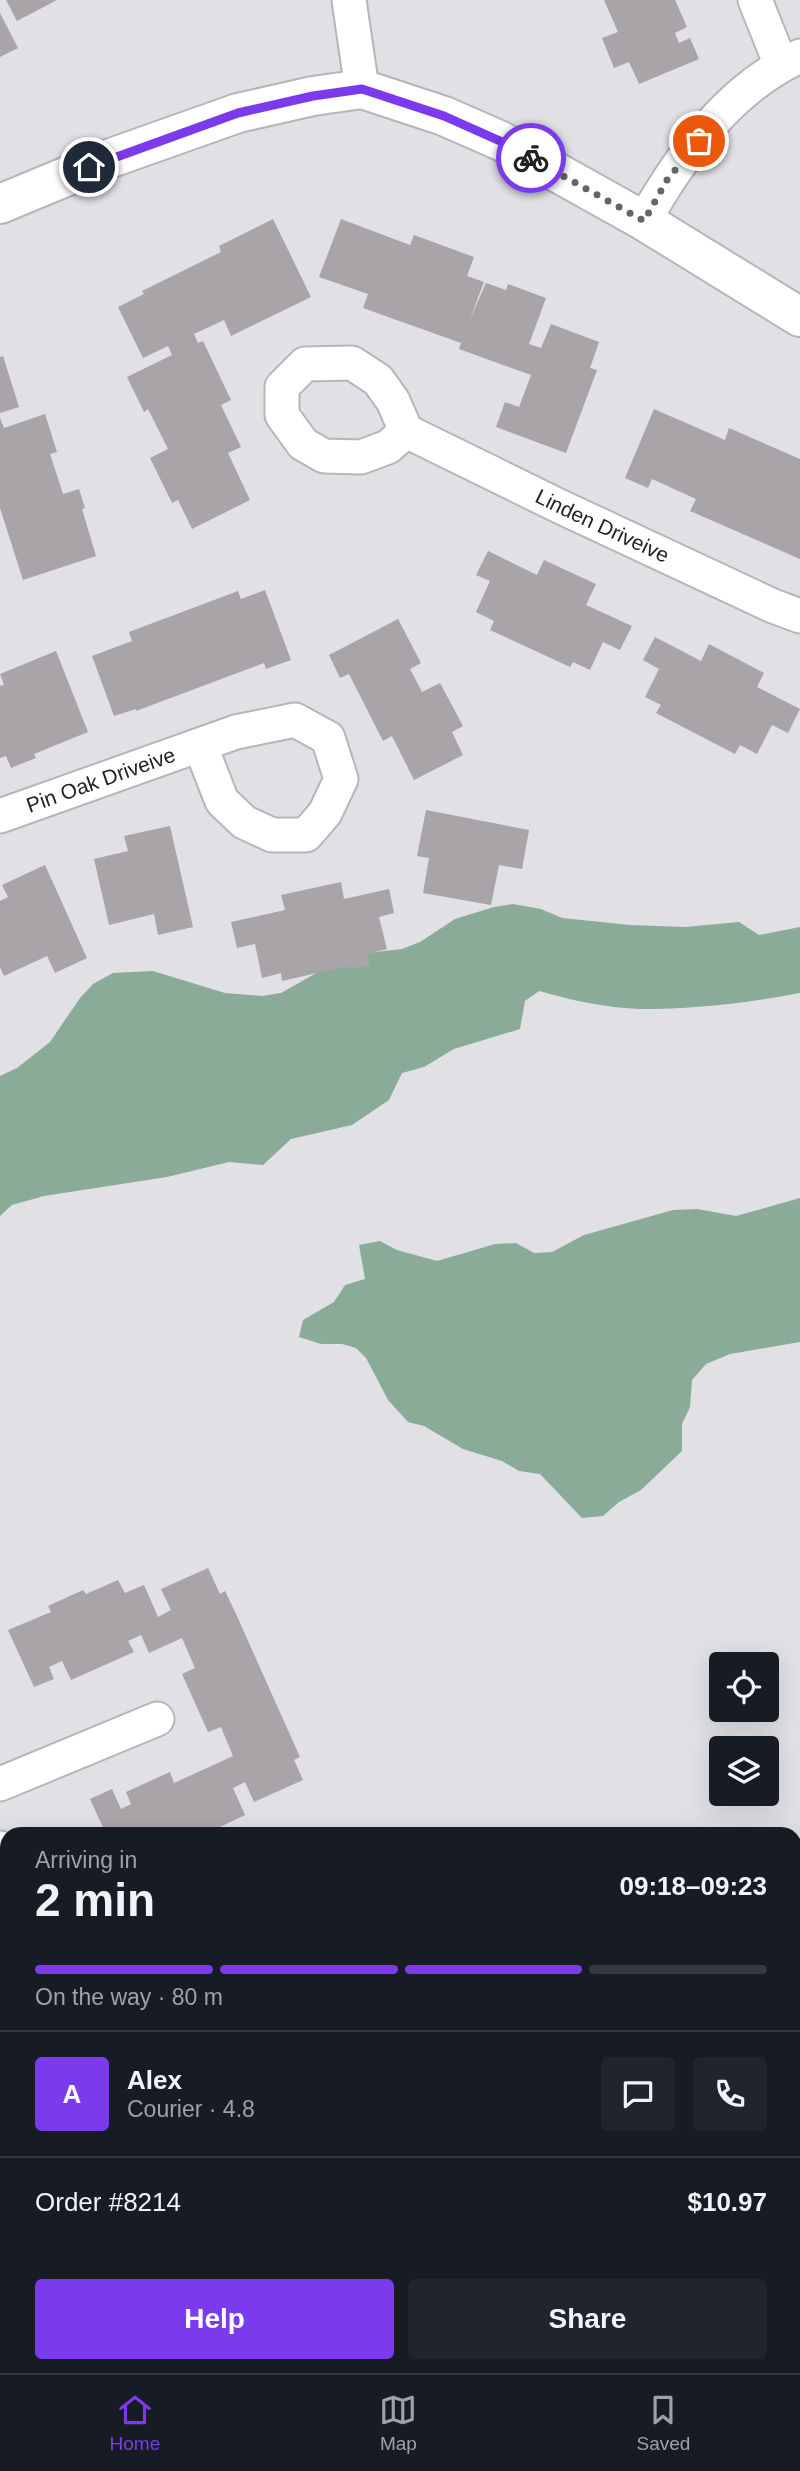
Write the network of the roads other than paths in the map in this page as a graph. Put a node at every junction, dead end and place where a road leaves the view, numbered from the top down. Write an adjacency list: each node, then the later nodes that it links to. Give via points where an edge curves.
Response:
1 (349, 0): 4 (street)
2 (755, 0): 3 (street)
3 (790, 60): 6 (street, via 730,102 667,180)
4 (362, 89): 5 (street, via 238,113); 6 (street, via 444,116 500,141)
5 (0, 204)
6 (644, 221): 7 (street)
7 (800, 317)
8 (406, 432): 9 (street, Linden Driveive)
9 (800, 616)
10 (200, 745): 11 (street, Pin Oak Driveive)
11 (0, 816)
12 (157, 1719): 13 (street)
13 (0, 1784)

